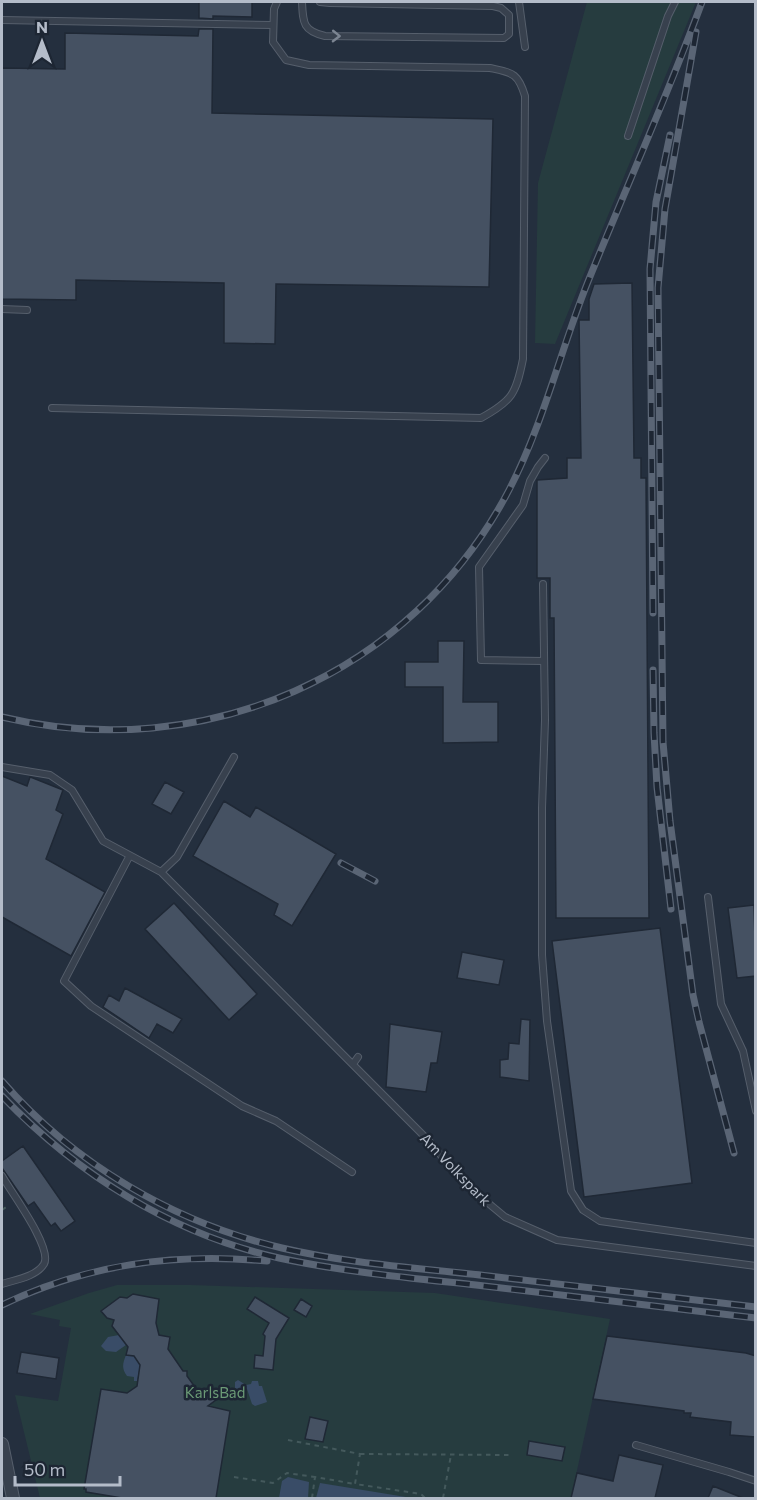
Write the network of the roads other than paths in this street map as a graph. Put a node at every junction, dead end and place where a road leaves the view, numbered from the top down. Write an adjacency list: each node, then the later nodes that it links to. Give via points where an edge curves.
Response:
1 (277, 2): 7 (lane)
2 (302, 2): 3 (lane, one-way to 3, via 306,27 325,36 504,38 509,34 509,15 493,6)
3 (320, 2)
4 (519, 2): 8 (lane)
5 (675, 2): 9 (lane)
6 (2, 20): 7 (lane)
7 (273, 25): 12 (lane, via 273,42 286,60 309,65 490,68 511,73 520,80 525,119 524,359 519,383 504,405 481,418)
8 (525, 47)
9 (628, 136)
10 (2, 309): 11 (lane)
11 (27, 310)
12 (52, 408)
13 (545, 458): 15 (lane, via 530,481 523,505 479,567 481,660)
14 (543, 584): 15 (lane)
15 (544, 661): 26 (lane, via 542,955 547,1022 572,1191 583,1210 600,1221)
16 (234, 757): 19 (lane, via 177,857)
17 (2, 767): 18 (lane, Am Volkspark, via 50,775 72,790 103,842)
18 (129, 856): 19 (lane, Am Volkspark); 24 (lane, via 64,981 90,1006 242,1106 276,1121)
19 (161, 872): 22 (lane, Am Volkspark)
20 (708, 897): 23 (lane, via 721,1004 742,1051)
21 (358, 1057): 22 (lane)
22 (353, 1064): 27 (lane, Am Volkspark, via 429,1141 464,1183 505,1217 557,1240)
23 (756, 1111)
24 (352, 1172)
25 (2, 1176): 28 (lane, via 39,1236 46,1257 35,1272)
26 (756, 1243)
27 (756, 1266)
28 (2, 1284)
29 (2, 1444): 32 (street)
30 (636, 1445): 31 (lane)
31 (756, 1481)
32 (6, 1484): 33 (street)
33 (13, 1498)

